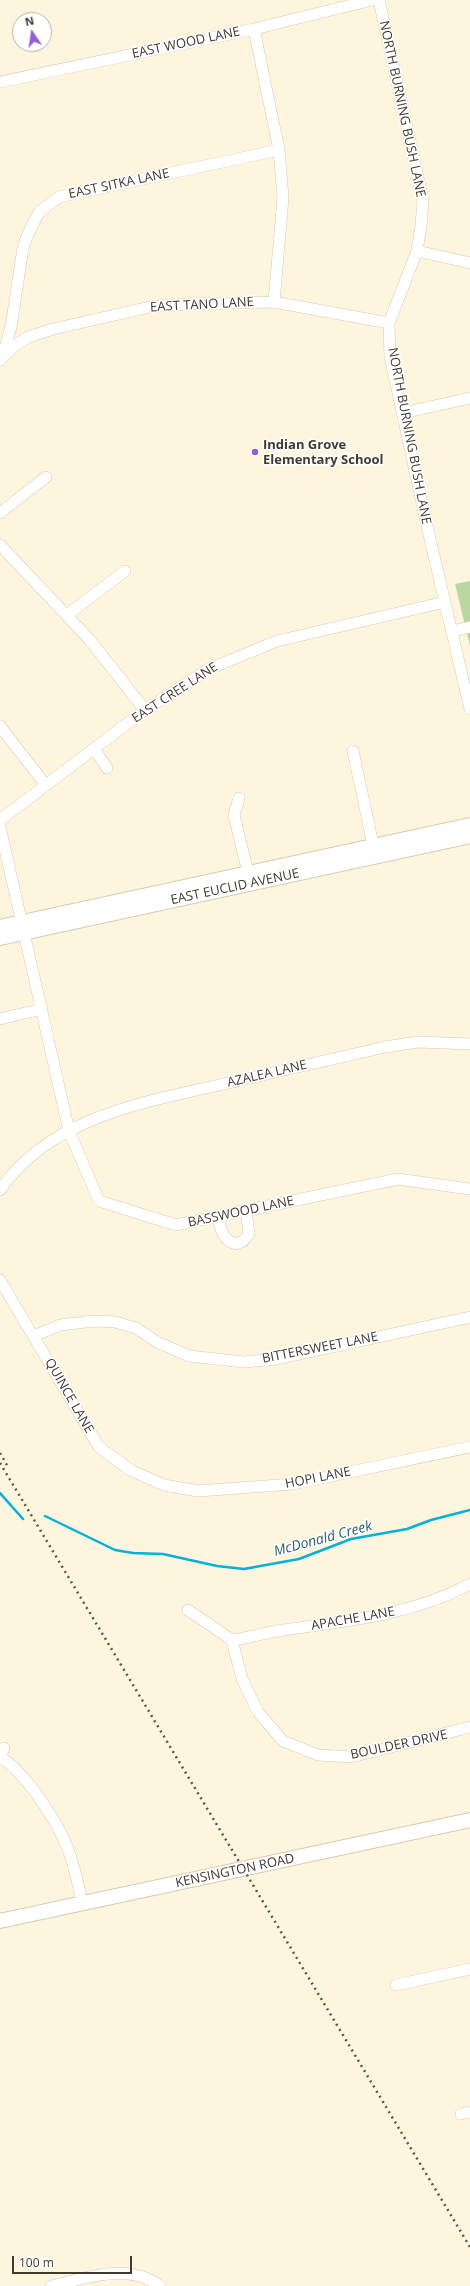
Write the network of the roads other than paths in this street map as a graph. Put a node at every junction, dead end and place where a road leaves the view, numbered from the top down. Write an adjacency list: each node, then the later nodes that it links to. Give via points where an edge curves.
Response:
1 (372, 0): 3 (street, EAST WOOD LANE)
2 (379, 0): 6 (street, NORTH BURNING BUSH LANE, via 420,184 423,211)
3 (254, 29): 4 (street, EAST WOOD LANE); 5 (street)
4 (0, 82)
5 (279, 150): 8 (street, via 283,198); 10 (street, EAST SITKA LANE, via 60,197 39,212 27,236)
6 (416, 251): 7 (street); 9 (street, NORTH BURNING BUSH LANE)
7 (470, 263)
8 (274, 302): 9 (street, EAST TANO LANE); 11 (street, EAST TANO LANE, via 218,302 150,307)
9 (390, 323): 14 (street, NORTH BURNING BUSH LANE, via 390,356)
10 (11, 327): 11 (street, via 20,335); 12 (street, EAST SITKA LANE)
11 (28, 337): 12 (street, EAST TANO LANE)
12 (2, 358)
13 (470, 398): 14 (street)
14 (402, 413): 19 (street, NORTH BURNING BUSH LANE)
15 (46, 477): 16 (street)
16 (0, 513)
17 (0, 546): 20 (street)
18 (125, 571): 20 (street)
19 (446, 602): 22 (street, NORTH BURNING BUSH LANE); 24 (street, EAST CREE LANE, via 277,641 209,669)
20 (67, 615): 24 (street)
21 (470, 627): 22 (street)
22 (452, 631): 23 (street, NORTH BURNING BUSH LANE)
23 (470, 709)
24 (146, 710): 26 (street, EAST CREE LANE)
25 (0, 726): 29 (street)
26 (94, 749): 28 (street); 29 (street, EAST CREE LANE)
27 (352, 751): 35 (street)
28 (107, 768)
29 (45, 784): 31 (street, EAST CREE LANE)
30 (239, 798): 36 (street, via 234,815)
31 (0, 820)
32 (470, 825): 35 (main road, EAST EUCLID AVENUE)
33 (0, 827): 38 (street, BASSWOOD LANE)
34 (470, 836): 35 (main road, EAST EUCLID AVENUE)
35 (374, 851): 36 (main road, EAST EUCLID AVENUE)
36 (249, 878): 38 (main road, EAST EUCLID AVENUE)
37 (0, 927): 38 (main road, EAST EUCLID AVENUE)
38 (24, 928): 39 (main road, EAST EUCLID AVENUE); 40 (street, BASSWOOD LANE)
39 (0, 938)
40 (42, 1009): 41 (street); 43 (street, BASSWOOD LANE)
41 (0, 1019)
42 (470, 1044): 43 (street, AZALEA LANE, via 418,1042 385,1047 113,1111)
43 (69, 1131): 45 (street, via 28,1157); 47 (street, BASSWOOD LANE, via 99,1201 176,1225)
44 (470, 1189): 46 (street, BASSWOOD LANE, via 398,1179)
45 (0, 1190)
46 (246, 1210): 47 (street, BASSWOOD LANE); 47 (street, via 248,1234 243,1241 236,1244 222,1236)
47 (218, 1216)
48 (0, 1280): 50 (street, QUINCE LANE)
49 (470, 1317): 50 (street, BITTERSWEET LANE, via 277,1359 244,1362 189,1356 157,1342 136,1328 115,1322 94,1321 60,1325)
50 (34, 1336): 52 (street, QUINCE LANE, via 99,1447 130,1470)
51 (470, 1447): 52 (street, HOPI LANE, via 292,1484 198,1491)
52 (164, 1485)
53 (470, 1584): 55 (street, APACHE LANE, via 450,1594 401,1611 362,1620 281,1630)
54 (188, 1610): 55 (street)
55 (232, 1640): 56 (street, BOULDER DRIVE, via 242,1679 258,1712 283,1741 318,1755 351,1757)
56 (470, 1728)
57 (4, 1748): 59 (street, via 0,1757 17,1769 31,1786 62,1837 72,1859)
58 (470, 1820): 59 (main road, KENSINGTON ROAD)
59 (82, 1903): 60 (main road, KENSINGTON ROAD)
60 (0, 1921)
61 (470, 1969): 62 (street)
62 (396, 1985)
63 (51, 2286): 64 (street, via 107,2274 129,2274 152,2280)
64 (160, 2286)

